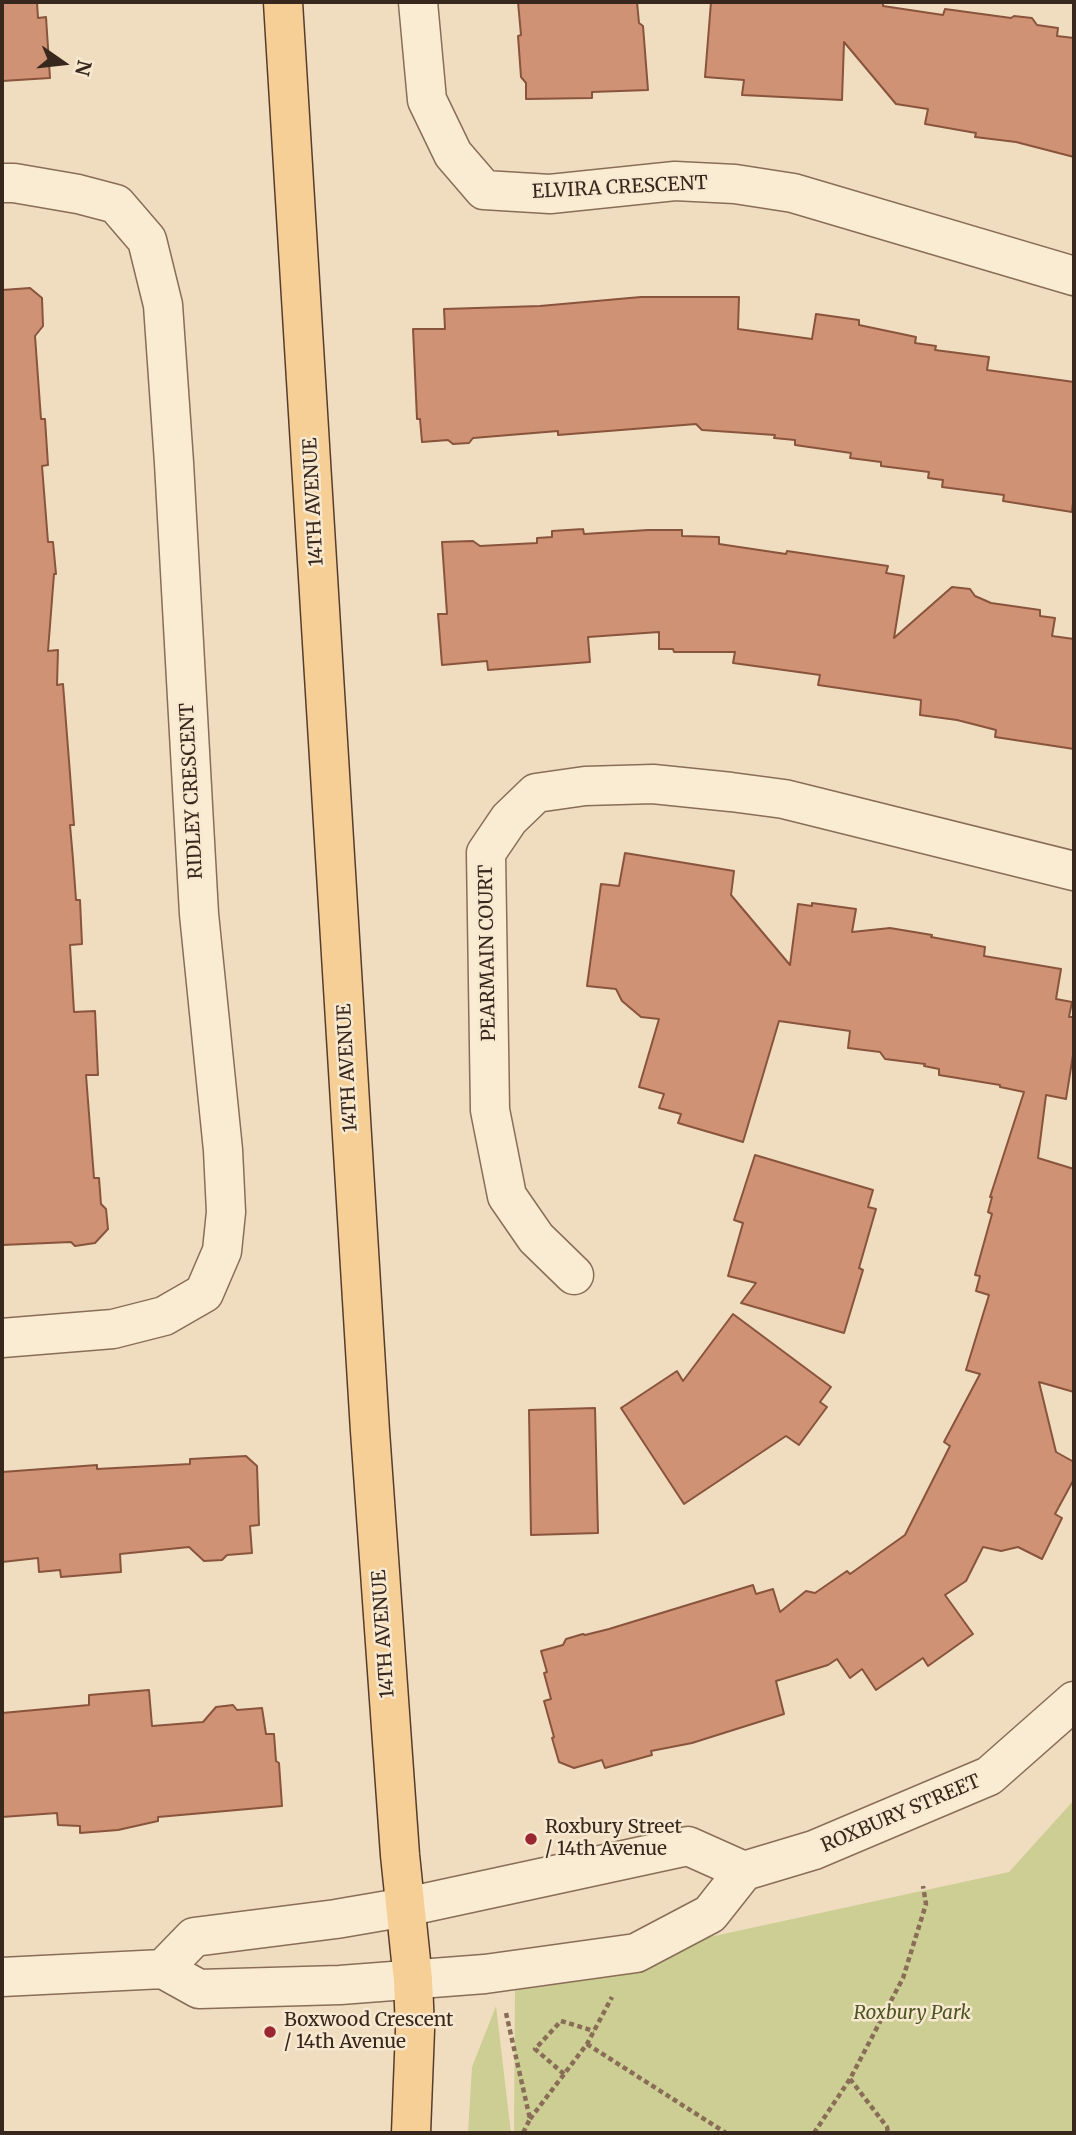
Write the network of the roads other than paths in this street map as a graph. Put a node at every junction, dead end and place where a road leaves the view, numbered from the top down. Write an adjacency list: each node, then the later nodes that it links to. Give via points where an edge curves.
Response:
1 (283, 2): 10 (main road, 14TH AVENUE, via 370,1431)
2 (418, 2): 4 (street, ELVIRA CRESCENT, via 427,100 453,155 484,190 550,194 675,181 735,184 793,193)
3 (2, 183): 7 (street, RIDLEY CRESCENT, via 116,204 147,240 163,304 199,914 226,1212 222,1251 204,1293 164,1316 113,1329)
4 (1074, 276)
5 (1074, 871): 6 (street, PEARMAIN COURT, via 784,799 653,784 536,793 509,819 486,853 490,1110 507,1196 536,1238)
6 (574, 1275)
7 (2, 1338)
8 (1074, 1701): 9 (street, ROXBURY STREET, via 989,1776 814,1850)
9 (744, 1871): 10 (street, via 688,1846); 13 (street, via 710,1914 636,1953)
10 (407, 1907): 11 (street, via 194,1937); 13 (main road, 14TH AVENUE)
11 (163, 1969): 12 (street); 13 (street, via 199,1989)
12 (2, 1977)
13 (413, 1980): 14 (main road, 14TH AVENUE)
14 (411, 2133)

